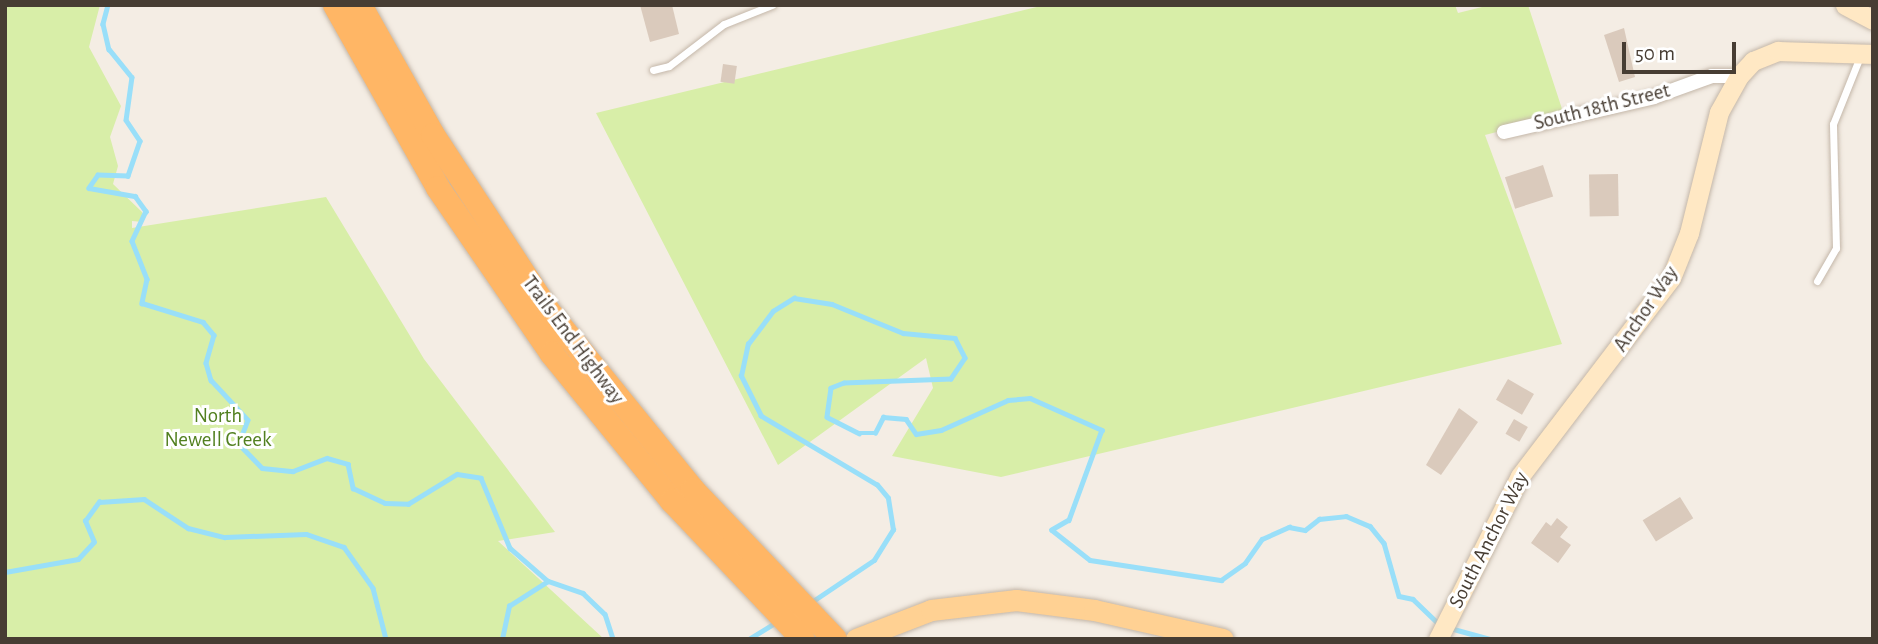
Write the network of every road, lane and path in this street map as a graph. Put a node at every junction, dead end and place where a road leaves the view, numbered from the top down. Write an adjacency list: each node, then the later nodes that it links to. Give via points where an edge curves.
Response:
1 (335, 5): 12 (highway, Trails End Highway, via 405,133 488,265 593,407)
2 (360, 5): 12 (highway, Trails End Highway, via 439,145 549,312)
3 (772, 5): 7 (lane, via 724,24 669,66)
4 (1845, 5): 5 (street)
5 (1873, 20)
6 (1867, 54): 8 (street, via 1778,51 1753,61); 10 (lane, via 1833,124 1836,248)
7 (653, 70)
8 (1740, 76): 9 (street, South 18th Street, via 1712,76 1654,97); 11 (street, Anchor Way, via 1719,112 1689,233 1671,278)
9 (1504, 132)
10 (1817, 281)
11 (1543, 443): 17 (street, South Anchor Way, via 1502,505)
12 (746, 565): 13 (highway, Trails End Highway); 14 (highway, Trails End Highway)
13 (803, 639)
14 (835, 639)
15 (856, 639): 16 (main road, via 931,610 1016,600 1094,610)
16 (1223, 639)
17 (1438, 639)

